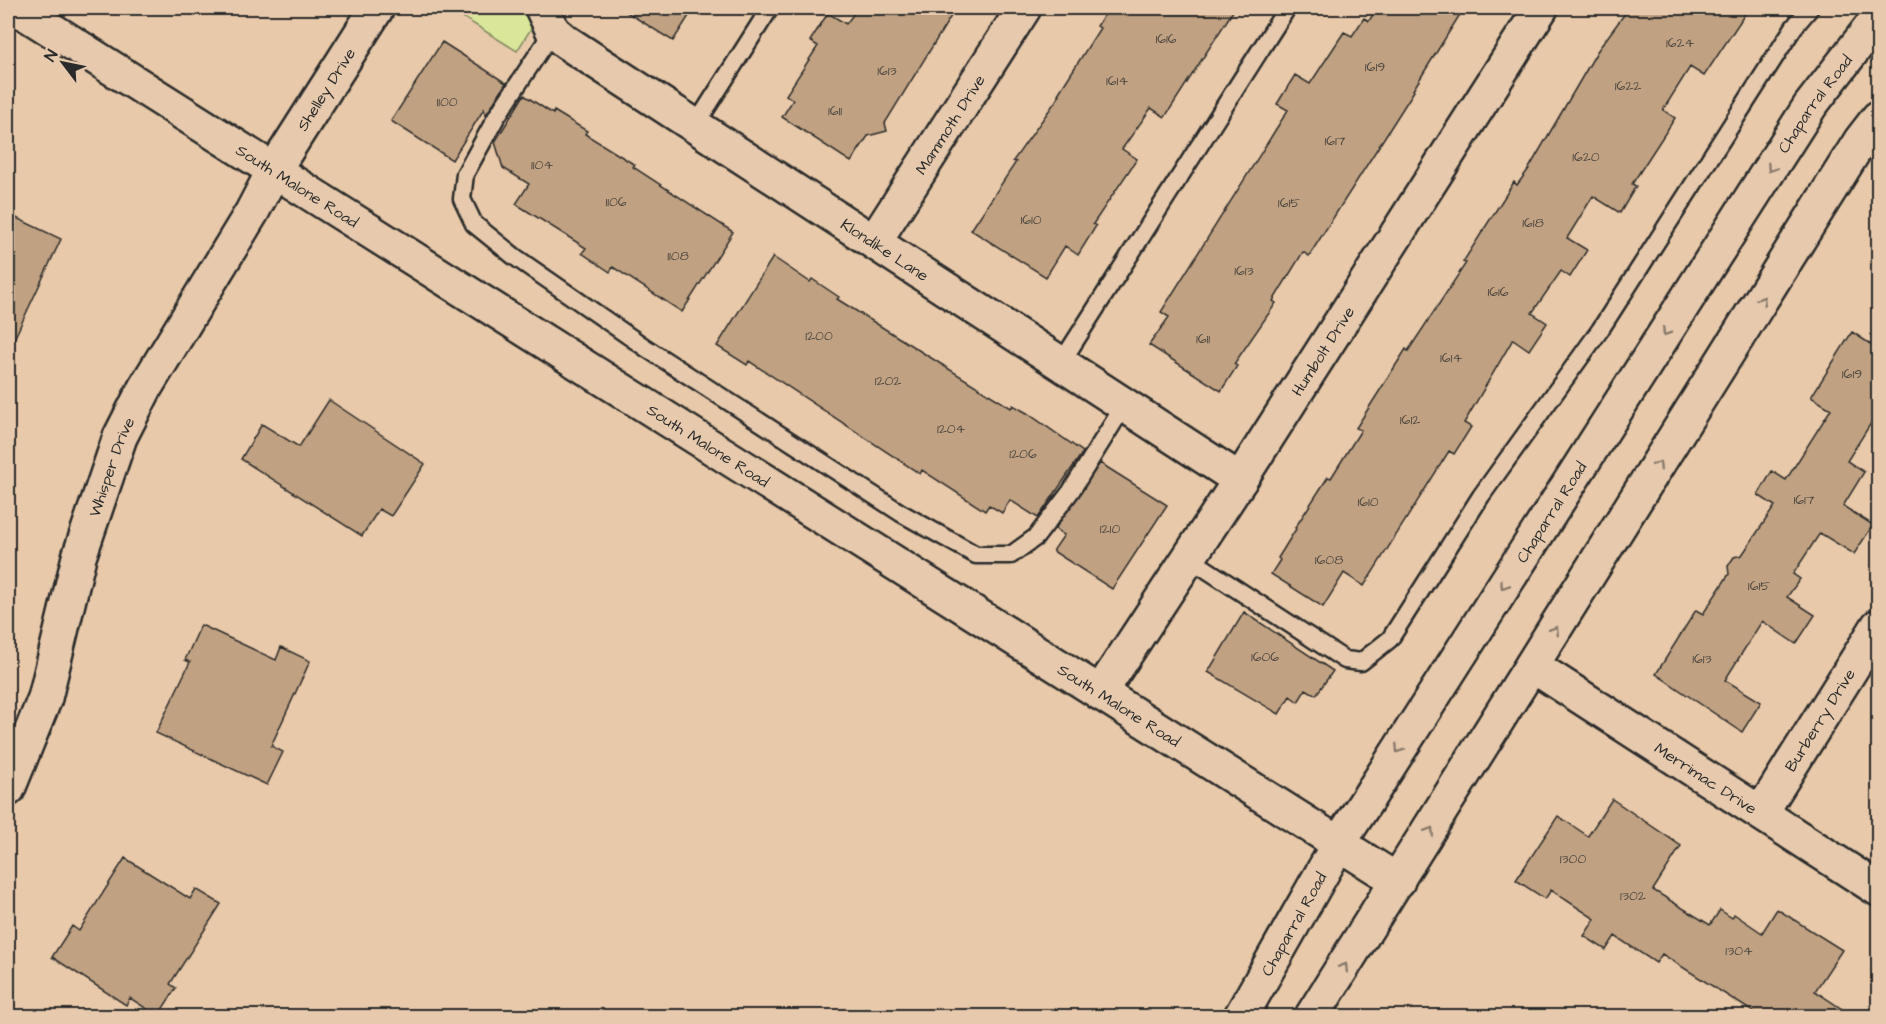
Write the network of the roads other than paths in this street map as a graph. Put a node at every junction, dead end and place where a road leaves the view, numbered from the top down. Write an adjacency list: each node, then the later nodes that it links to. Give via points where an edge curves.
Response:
1 (17, 8): 12 (street, South Malone Road)
2 (377, 8): 12 (street, Shelley Drive)
3 (770, 8): 11 (lane)
4 (1024, 8): 13 (street, Mammoth Drive)
5 (1287, 8): 14 (lane)
6 (1541, 8): 16 (street, Humbolt Drive)
7 (1810, 8): 17 (lane, via 1794,27 1600,330 1481,496 1390,639 1361,662 1345,660)
8 (1878, 18): 23 (street, Chaparral Road, one-way to 23, via 1810,106)
9 (548, 19): 11 (street, Klondike Lane); 15 (lane, via 465,174 462,199 474,224 646,348 901,513 976,555 1011,555 1036,537 1071,491)
10 (1878, 118): 19 (street, one-way to 10)
11 (695, 126): 13 (street, Klondike Lane)
12 (274, 170): 20 (street, South Malone Road); 21 (street, Whisper Drive, via 120,437 79,556 45,698)
13 (874, 242): 14 (street, Klondike Lane)
14 (1061, 363): 15 (street, Klondike Lane)
15 (1125, 404): 16 (street, Klondike Lane)
16 (1240, 480): 17 (street, Humbolt Drive)
17 (1189, 558): 20 (street, Humbolt Drive)
18 (1878, 626): 22 (street, Burberry Drive)
19 (1533, 666): 22 (street, Merrimac Drive); 24 (street, one-way to 19)
20 (1100, 693): 23 (street, South Malone Road)
21 (8, 789)
22 (1761, 813): 25 (street, Merrimac Drive)
23 (1339, 843): 24 (street, South Malone Road); 26 (street, Chaparral Road)
24 (1398, 881): 27 (street, one-way to 24)
25 (1878, 889)
26 (1241, 1017)
27 (1312, 1017)

